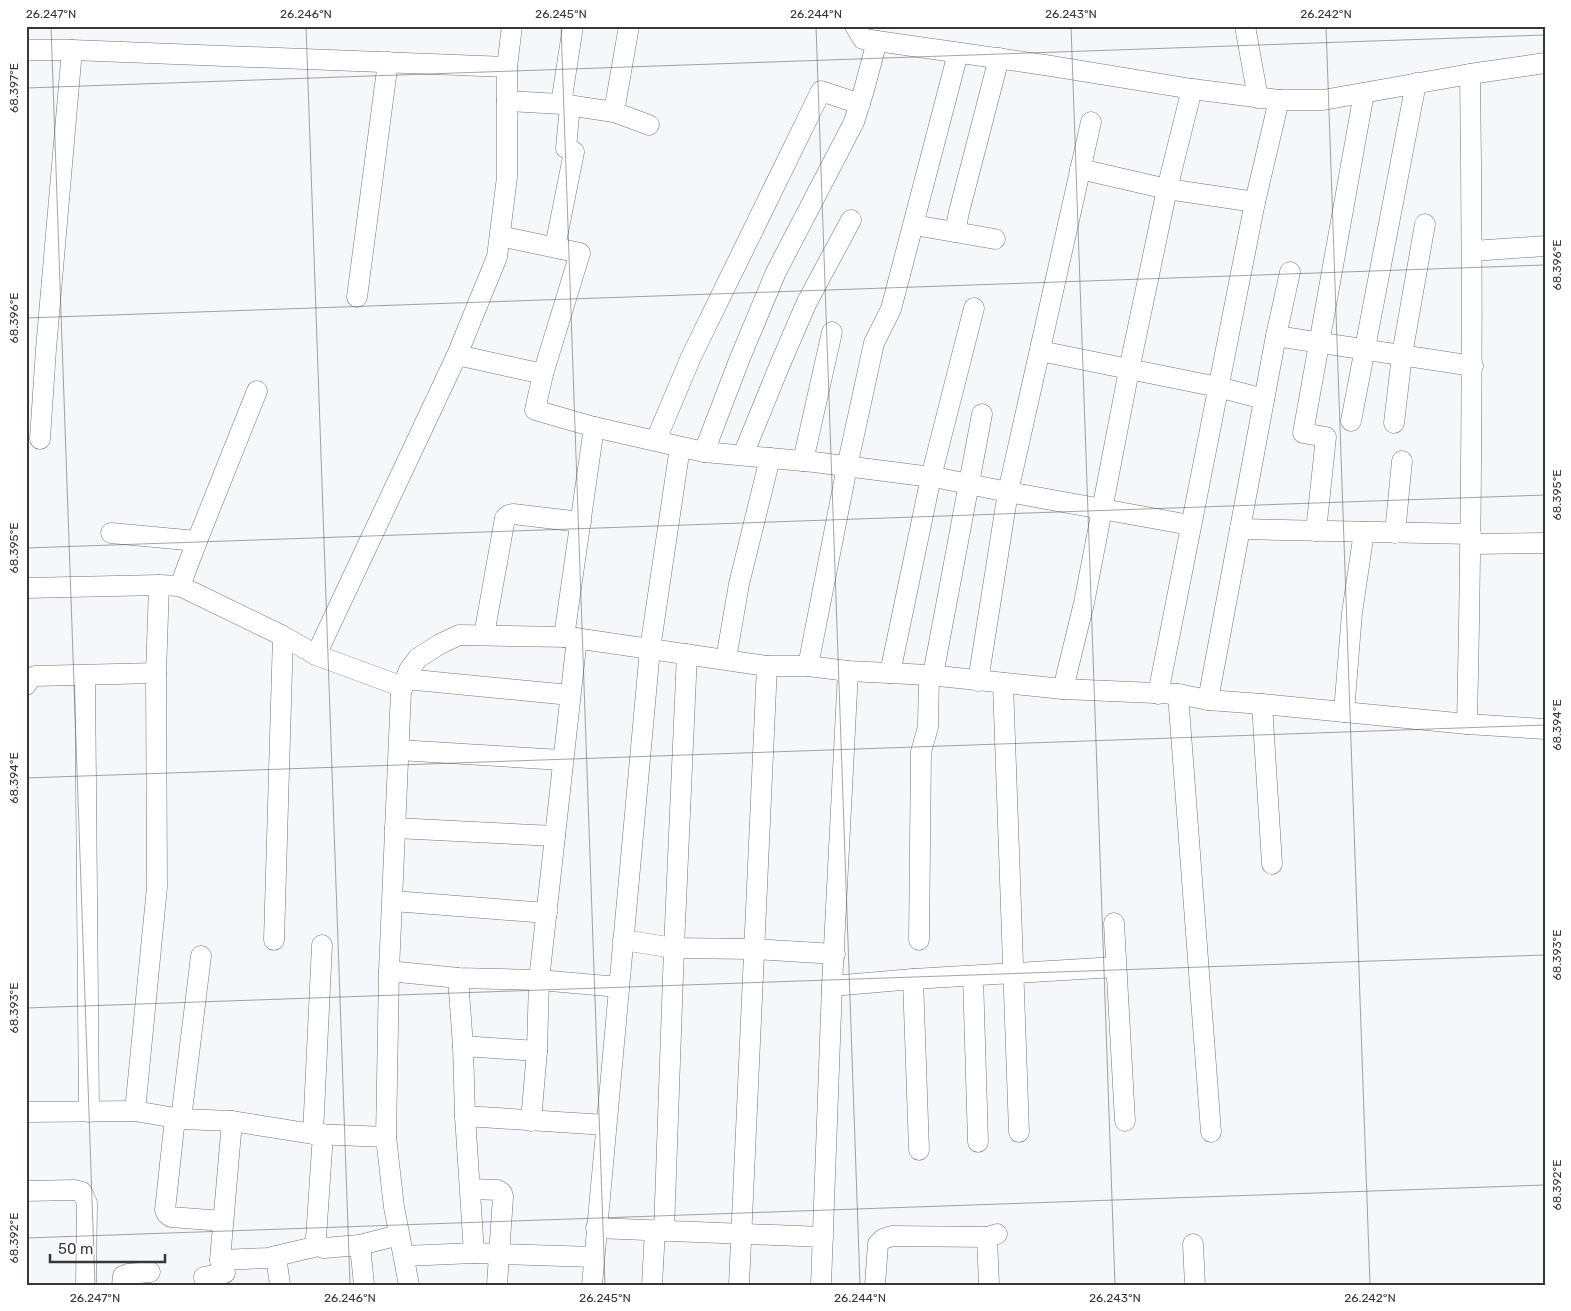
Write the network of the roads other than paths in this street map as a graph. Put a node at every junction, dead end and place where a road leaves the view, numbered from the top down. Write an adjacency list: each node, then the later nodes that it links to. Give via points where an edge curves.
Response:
1 (512, 26): 13 (street)
2 (573, 26): 22 (street)
3 (629, 26): 23 (street)
4 (855, 26): 6 (street, via 863,39)
5 (1245, 26): 18 (street)
6 (877, 41): 9 (street); 21 (street)
7 (26, 50): 8 (street)
8 (72, 50): 11 (street); 58 (street)
9 (958, 53): 10 (street); 31 (street)
10 (999, 58): 16 (street); 32 (street)
11 (388, 62): 13 (street); 39 (street)
12 (1545, 63): 14 (street)
13 (507, 67): 20 (street)
14 (1470, 74): 15 (street); 37 (street)
15 (1416, 83): 17 (street); 44 (street)
16 (1192, 89): 18 (street); 27 (street)
17 (1364, 93): 19 (street, via 1324,100); 43 (street)
18 (1258, 98): 19 (street)
19 (1279, 100): 28 (street)
20 (507, 101): 22 (street); 33 (street, via 507,177)
21 (860, 104): 59 (street, via 821,91 691,357); 61 (street, via 854,122 776,272)
22 (566, 105): 23 (street); 36 (street, via 566,148 574,152)
23 (614, 112): 25 (street)
24 (1091, 122): 26 (street)
25 (649, 125)
26 (1080, 169): 27 (street); 45 (street)
27 (1167, 189): 28 (street); 49 (street)
28 (1255, 202): 51 (street)
29 (851, 220): 62 (street, via 807,302)
30 (1425, 224): 47 (street)
31 (914, 225): 32 (street); 66 (street, via 891,309 874,343)
32 (955, 232): 34 (street)
33 (500, 236): 36 (street); 46 (street, via 497,257)
34 (995, 240)
35 (1545, 246): 37 (street)
36 (555, 248): 50 (street, via 580,253)
37 (1472, 251): 48 (street)
38 (1290, 272): 42 (street)
39 (357, 297)
40 (974, 308): 67 (street)
41 (832, 332): 64 (street)
42 (1276, 336): 43 (street); 53 (street)
43 (1319, 342): 44 (street); 74 (street, via 1303,433 1326,437)
44 (1364, 349): 47 (street); 55 (street)
45 (1040, 351): 49 (street); 69 (street)
46 (457, 355): 50 (street); 89 (street)
47 (1402, 355): 48 (street); 56 (street)
48 (1472, 366): 78 (street)
49 (1129, 370): 51 (street); 70 (street)
50 (543, 374): 57 (street, via 535,410)
51 (1218, 387): 53 (street); 72 (street)
52 (257, 391): 79 (street)
53 (1264, 399): 73 (street)
54 (982, 414): 68 (street)
55 (1351, 421)
56 (1394, 423)
57 (594, 427): 59 (street); 71 (street)
58 (40, 439)
59 (656, 440): 60 (street)
60 (680, 447): 61 (street); 87 (street)
61 (704, 452): 62 (street)
62 (743, 455): 63 (street)
63 (770, 458): 64 (street); 90 (street, via 739,584)
64 (804, 461): 66 (street)
65 (1402, 462): 77 (street)
66 (847, 467): 67 (street); 92 (street)
67 (930, 477): 68 (street); 95 (street)
68 (968, 484): 69 (street); 96 (street)
69 (1008, 492): 70 (street); 98 (street)
70 (1103, 510): 72 (street); 102 (street)
71 (581, 522): 84 (street, via 513,514 505,518); 86 (street)
72 (1190, 525): 103 (street)
73 (1240, 530): 74 (street); 105 (street)
74 (1316, 531): 75 (street)
75 (1364, 532): 77 (street); 107 (street, via 1352,612)
76 (111, 533): 79 (street)
77 (1395, 533): 78 (street)
78 (1471, 539): 80 (street); 108 (street)
79 (197, 541): 82 (street)
80 (1545, 543)
81 (159, 585): 82 (street); 83 (street); 94 (street)
82 (180, 586): 85 (street)
83 (26, 588)
84 (484, 635): 86 (street); 99 (street, via 459,635 428,651 418,658)
85 (283, 636): 89 (street); 118 (street)
86 (570, 637): 87 (street); 104 (street)
87 (650, 649): 88 (street); 119 (street)
88 (687, 654): 90 (street); 122 (street)
89 (316, 655): 99 (street)
90 (726, 660): 91 (street)
91 (767, 666): 92 (street); 123 (street)
92 (808, 666): 93 (street)
93 (848, 671): 95 (street); 124 (street)
94 (156, 673): 97 (street); 137 (street, via 157,887)
95 (890, 673): 96 (street)
96 (931, 675): 98 (street); 120 (street, via 928,727 921,752)
97 (85, 676): 101 (street, via 35,676); 139 (street)
98 (978, 680): 100 (street)
99 (404, 683): 104 (street); 110 (street)
100 (1003, 683): 102 (street); 128 (street)
101 (26, 685)
102 (1063, 689): 103 (street)
103 (1168, 694): 105 (street); 147 (street)
104 (570, 696): 111 (street)
105 (1208, 700): 106 (street)
106 (1262, 704): 107 (street); 114 (street)
107 (1344, 712): 108 (street)
108 (1467, 724): 109 (street)
109 (1545, 729)
110 (399, 750): 111 (street); 112 (street)
111 (562, 760): 113 (street)
112 (395, 828): 113 (street); 115 (street)
113 (555, 836): 116 (street)
114 (1272, 864)
115 (393, 901): 116 (street); 127 (street)
116 (547, 913): 132 (street)
117 (1114, 923): 126 (street)
118 (274, 940)
119 (622, 940): 122 (street); 134 (street)
120 (919, 940)
121 (322, 945): 148 (street)
122 (674, 948): 123 (street); 156 (street)
123 (754, 950): 124 (street); 157 (street)
124 (835, 954): 133 (street)
125 (201, 956): 141 (street)
126 (1116, 967): 128 (street); 144 (street)
127 (389, 971): 130 (street); 149 (street)
128 (1013, 973): 129 (street); 146 (street)
129 (973, 976): 131 (street); 150 (street)
130 (458, 978): 132 (street); 135 (street)
131 (913, 979): 133 (street); 151 (street)
132 (540, 980): 134 (street); 136 (street)
133 (832, 986): 159 (street)
134 (619, 987): 145 (street)
135 (463, 1046): 136 (street); 140 (street)
136 (537, 1051): 143 (street)
137 (135, 1111): 139 (street); 141 (street)
138 (26, 1112): 139 (street)
139 (88, 1112)
140 (465, 1116): 143 (street); 152 (street)
141 (178, 1118): 142 (street); 154 (street, via 165,1210 171,1217)
142 (232, 1121): 148 (street); 154 (street)
143 (531, 1121): 145 (street)
144 (1125, 1122)
145 (606, 1125): 155 (street)
146 (1019, 1132)
147 (1211, 1132)
148 (318, 1134): 149 (street); 162 (street)
149 (386, 1137): 158 (street)
150 (978, 1142)
151 (919, 1150)
152 (470, 1189): 163 (street); 164 (street, via 498,1190 504,1197)
153 (26, 1190): 170 (street, via 82,1192 87,1204)
154 (223, 1222): 168 (street)
155 (596, 1228): 156 (street); 167 (street)
156 (659, 1230): 157 (street); 178 (street)
157 (742, 1234): 159 (street); 179 (street)
158 (399, 1235): 161 (street); 166 (street)
159 (823, 1237): 180 (street)
160 (1193, 1244): 183 (street)
161 (360, 1245): 162 (street); 174 (street)
162 (318, 1246): 165 (street)
163 (474, 1253): 164 (street); 166 (street)
164 (500, 1254): 167 (street); 176 (street)
165 (276, 1256): 168 (street); 173 (street)
166 (404, 1256): 175 (street)
167 (594, 1257): 177 (street)
168 (220, 1260): 172 (street, via 225,1273 204,1277)
169 (150, 1272): 171 (street, via 123,1276)
170 (86, 1285)
171 (122, 1285)
172 (205, 1285)
173 (280, 1285)
174 (364, 1285)
175 (409, 1285)
176 (497, 1285)
177 (592, 1285)
178 (652, 1285)
179 (739, 1285)
180 (821, 1285)
181 (876, 1285): 182 (street, via 878,1244 883,1239 892,1236 992,1235)
182 (989, 1285)
183 (1195, 1285)

